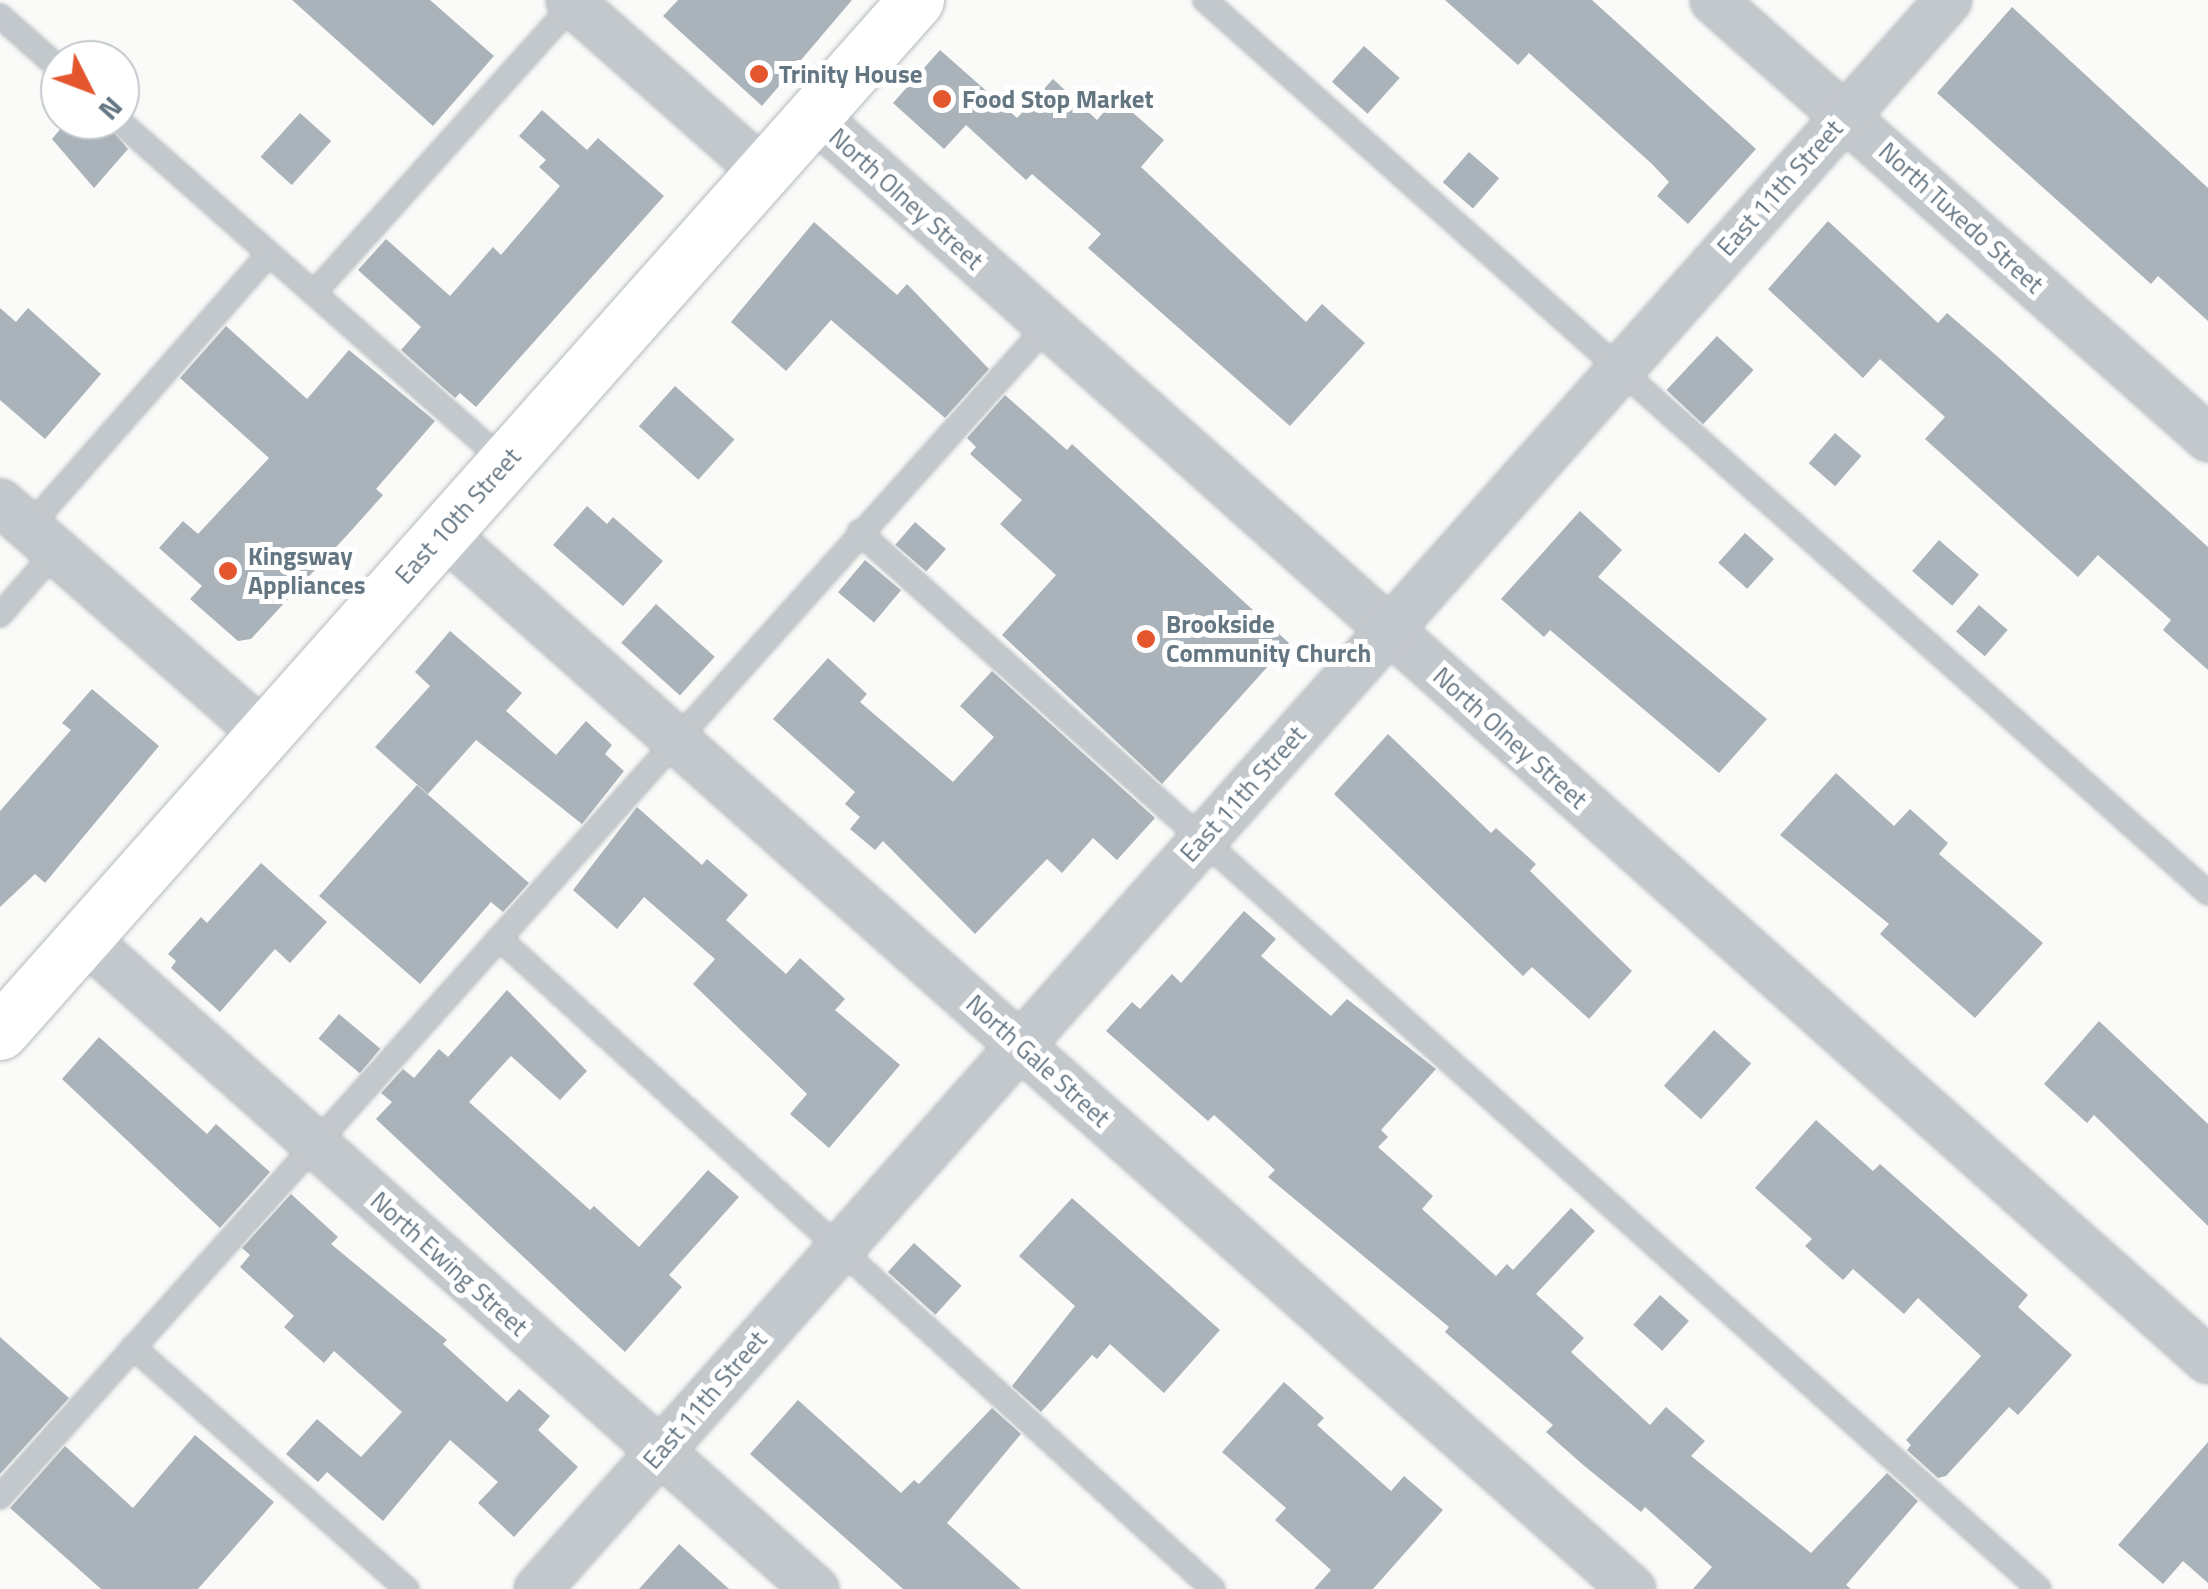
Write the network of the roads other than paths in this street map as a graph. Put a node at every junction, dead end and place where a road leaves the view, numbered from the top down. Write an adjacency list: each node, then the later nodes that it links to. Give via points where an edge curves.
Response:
1 (916, 0): 9 (main road, East 10th Street)
2 (1205, 0): 15 (lane)
3 (1713, 0): 8 (street, North Tuxedo Street)
4 (1948, 0): 8 (street, East 11th Street)
5 (571, 2): 11 (street); 13 (lane)
6 (0, 16): 7 (lane)
7 (40, 51)
8 (1845, 115): 15 (street, East 11th Street); 16 (street, North Tuxedo Street)
9 (814, 116): 11 (main road, East 10th Street); 14 (street, North Olney Street)
10 (140, 139): 12 (lane)
11 (764, 172): 17 (main road, East 10th Street)
12 (270, 254): 13 (lane); 18 (lane)
13 (314, 293): 17 (lane)
14 (1047, 326): 19 (lane); 22 (street, North Olney Street)
15 (1619, 368): 22 (street, East 11th Street); 26 (lane)
16 (2208, 438)
17 (506, 462): 20 (main road, East 10th Street)
18 (28, 527): 21 (lane); 23 (street)
19 (859, 532): 24 (lane); 25 (lane)
20 (443, 533): 23 (main road, East 10th Street); 24 (street, North Gale Street)
21 (0, 615)
22 (1388, 630): 25 (street, East 11th Street); 34 (street, North Olney Street)
23 (264, 734): 27 (main road, East 10th Street)
24 (675, 739): 28 (lane); 30 (street, North Gale Street)
25 (1202, 840): 30 (street, East 11th Street); 42 (lane)
26 (2208, 893)
27 (84, 938): 29 (main road, East 10th Street); 31 (street, North Ewing Street)
28 (498, 938): 31 (lane); 32 (lane)
29 (0, 1032)
30 (1020, 1045): 32 (street, East 11th Street); 41 (street, North Gale Street)
31 (315, 1144): 33 (lane); 35 (street, North Ewing Street)
32 (837, 1250): 35 (street, East 11th Street); 40 (lane)
33 (134, 1347): 36 (lane); 37 (lane)
34 (2208, 1360)
35 (660, 1450): 38 (street, East 11th Street); 39 (street, North Ewing Street)
36 (0, 1497)
37 (407, 1589)
38 (538, 1589)
39 (815, 1589)
40 (1214, 1589)
41 (1632, 1589)
42 (2039, 1589)

